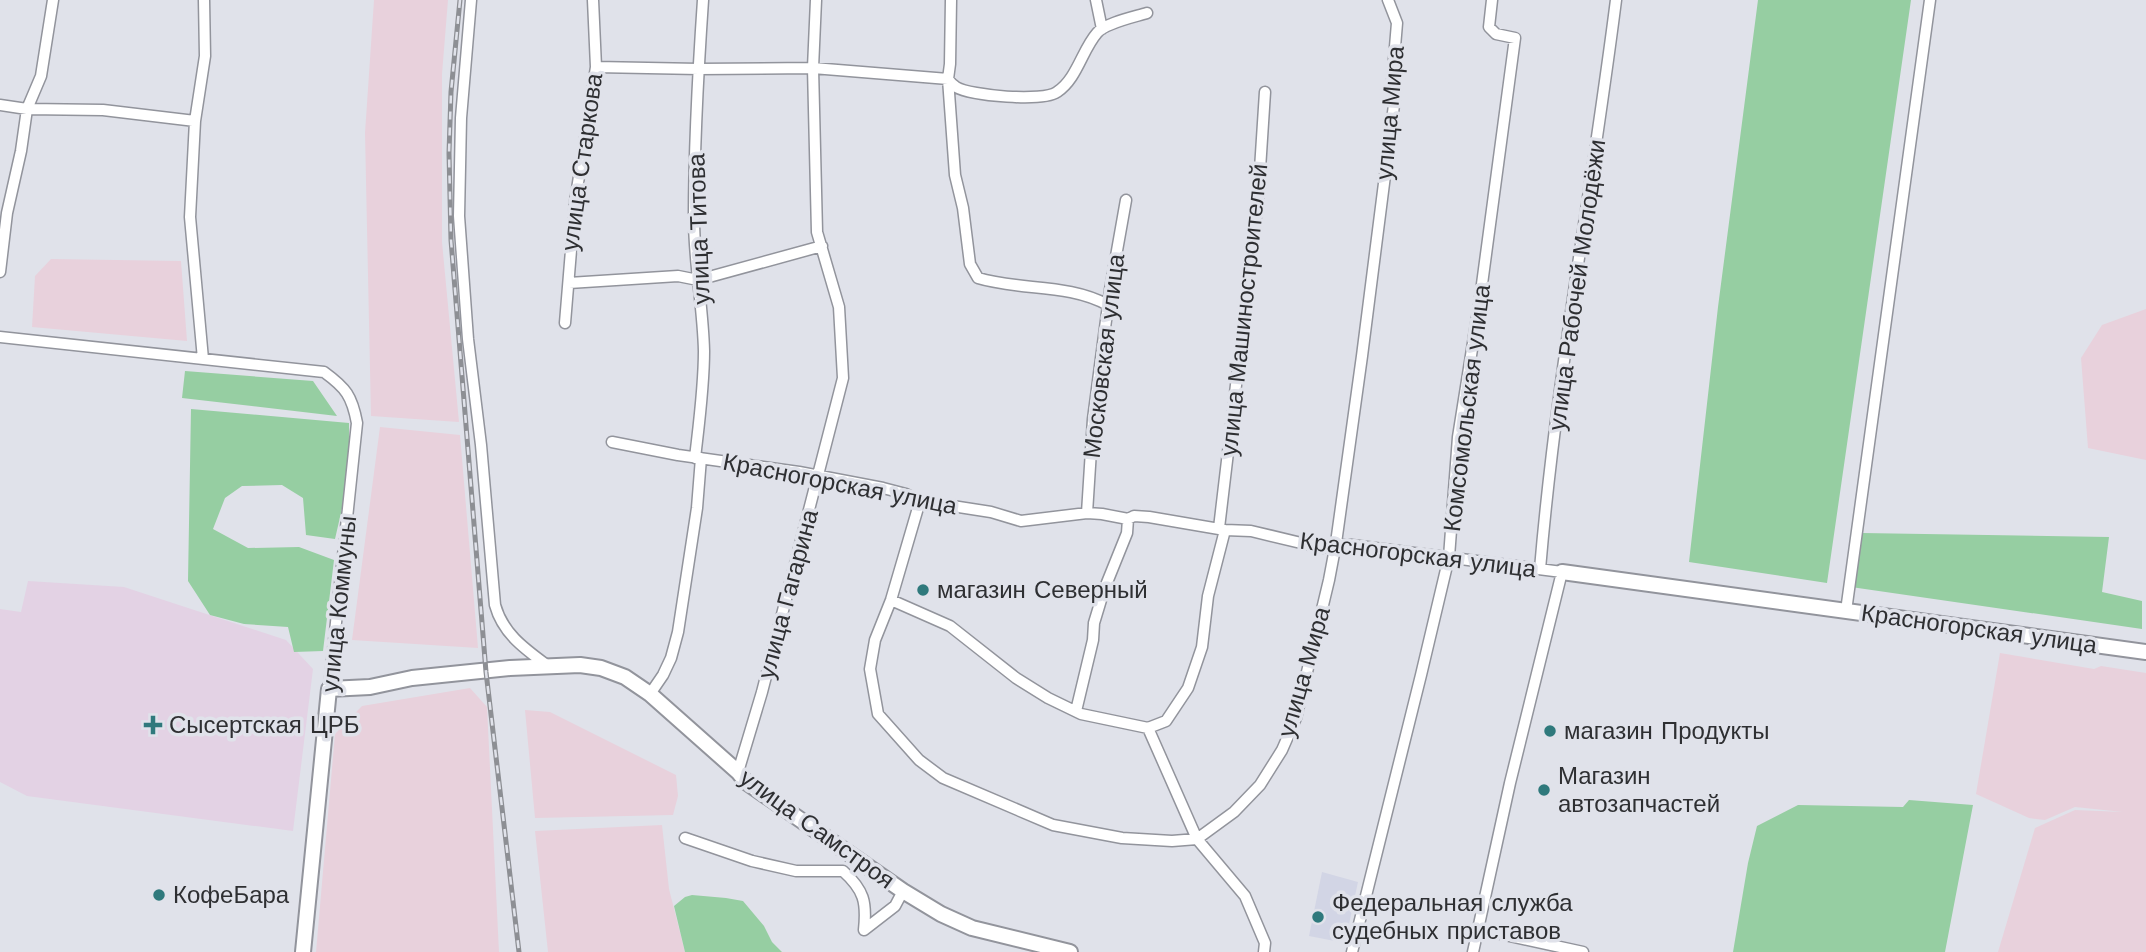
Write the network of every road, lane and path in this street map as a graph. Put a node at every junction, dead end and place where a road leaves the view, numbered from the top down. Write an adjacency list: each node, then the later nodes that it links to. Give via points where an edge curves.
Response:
1 (53, 0): 21 (street, via 41,76)
2 (204, 0): 22 (street, via 205,56)
3 (471, 0): 46 (street, via 459,216 495,605 519,645)
4 (593, 0): 15 (street, улица Старкова)
5 (703, 0): 17 (street, улица Титова)
6 (816, 0): 16 (street, улица Гагарина)
7 (951, 0): 18 (street)
8 (1096, 0): 14 (street)
9 (1388, 0): 39 (street, улица Мира, via 1397,23 1395,97)
10 (1492, 0): 40 (street, Комсомольская улица, via 1489,27 1496,34 1515,38 1458,437)
11 (1616, 0): 41 (street, улица Рабочей Молодёжи)
12 (1930, 0): 44 (street)
13 (1147, 13): 14 (street)
14 (1102, 29): 18 (street, via 1057,93 1000,97 956,87)
15 (596, 67): 17 (street); 27 (street, улица Старкова, via 575,202)
16 (813, 68): 17 (street); 18 (street); 24 (street, улица Гагарина)
17 (699, 69): 26 (street, улица Титова, via 694,219)
18 (948, 79): 28 (street, via 955,175 970,264 978,278 1093,296)
19 (1265, 92): 38 (street, улица Машиностроителей, via 1258,200)
20 (0, 105): 21 (street)
21 (27, 109): 22 (street, via 103,110); 25 (street)
22 (194, 121): 31 (street, via 190,217)
23 (1126, 200): 28 (street, Московская улица)
24 (821, 246): 26 (street); 34 (street, улица Гагарина, via 839,307 843,378)
25 (0, 272)
26 (698, 279): 27 (street, via 678,276); 33 (street, улица Титова, via 704,351)
27 (569, 283): 29 (street, улица Старкова)
28 (1108, 305): 36 (street, Московская улица)
29 (565, 323)
30 (0, 337): 31 (street)
31 (203, 359): 47 (street, улица Коммуны, via 324,372 345,388 354,405 357,423)
32 (612, 442): 33 (street, Красногорская улица)
33 (698, 458): 34 (street, Красногорская улица); 48 (street, улица Титова, via 695,520 678,632 671,658)
34 (819, 476): 35 (street, Красногорская улица, via 883,488); 51 (street, улица Гагарина)
35 (920, 501): 36 (street, Красногорская улица, via 1021,521); 43 (street)
36 (1087, 513): 37 (street, Красногорская улица)
37 (1128, 519): 38 (street, Красногорская улица, via 1149,517); 49 (street, via 1094,623)
38 (1222, 529): 39 (street, Красногорская улица, via 1322,548); 50 (street, улица Машиностроителей, via 1202,647 1188,688 1166,721)
39 (1336, 543): 40 (street, Красногорская улица); 53 (street, улица Мира, via 1296,718 1282,750 1260,785 1234,812)
40 (1449, 556): 41 (street, Красногорская улица); 59 (street, Комсомольская улица)
41 (1540, 569): 42 (street, Красногорская улица)
42 (1562, 572): 44 (street, Красногорская улица); 55 (street)
43 (891, 600): 49 (street, via 950,626 1016,678); 53 (street, via 875,640 870,669 878,714 927,766 943,778 1054,825 1122,838)
44 (1846, 611): 45 (street, Красногорская улица)
45 (2146, 652)
46 (548, 666): 47 (street, улица Самстроя); 48 (street, улица Самстроя, via 601,667)
47 (329, 689): 56 (street, улица Коммуны)
48 (650, 694): 51 (street, улица Самстроя)
49 (1076, 711): 50 (street)
50 (1148, 728): 53 (street)
51 (738, 772): 54 (street, улица Самстроя)
52 (685, 838): 54 (street, via 796,871 843,871 865,901 864,930 895,906)
53 (1197, 839): 58 (street, via 1245,896 1265,943)
54 (903, 891): 57 (street, улица Самстроя, via 972,928)
55 (1478, 929): 60 (street); 61 (street)
56 (303, 952)
57 (1070, 952)
58 (1264, 952)
59 (1352, 952)
60 (1473, 952)
61 (1583, 952)

